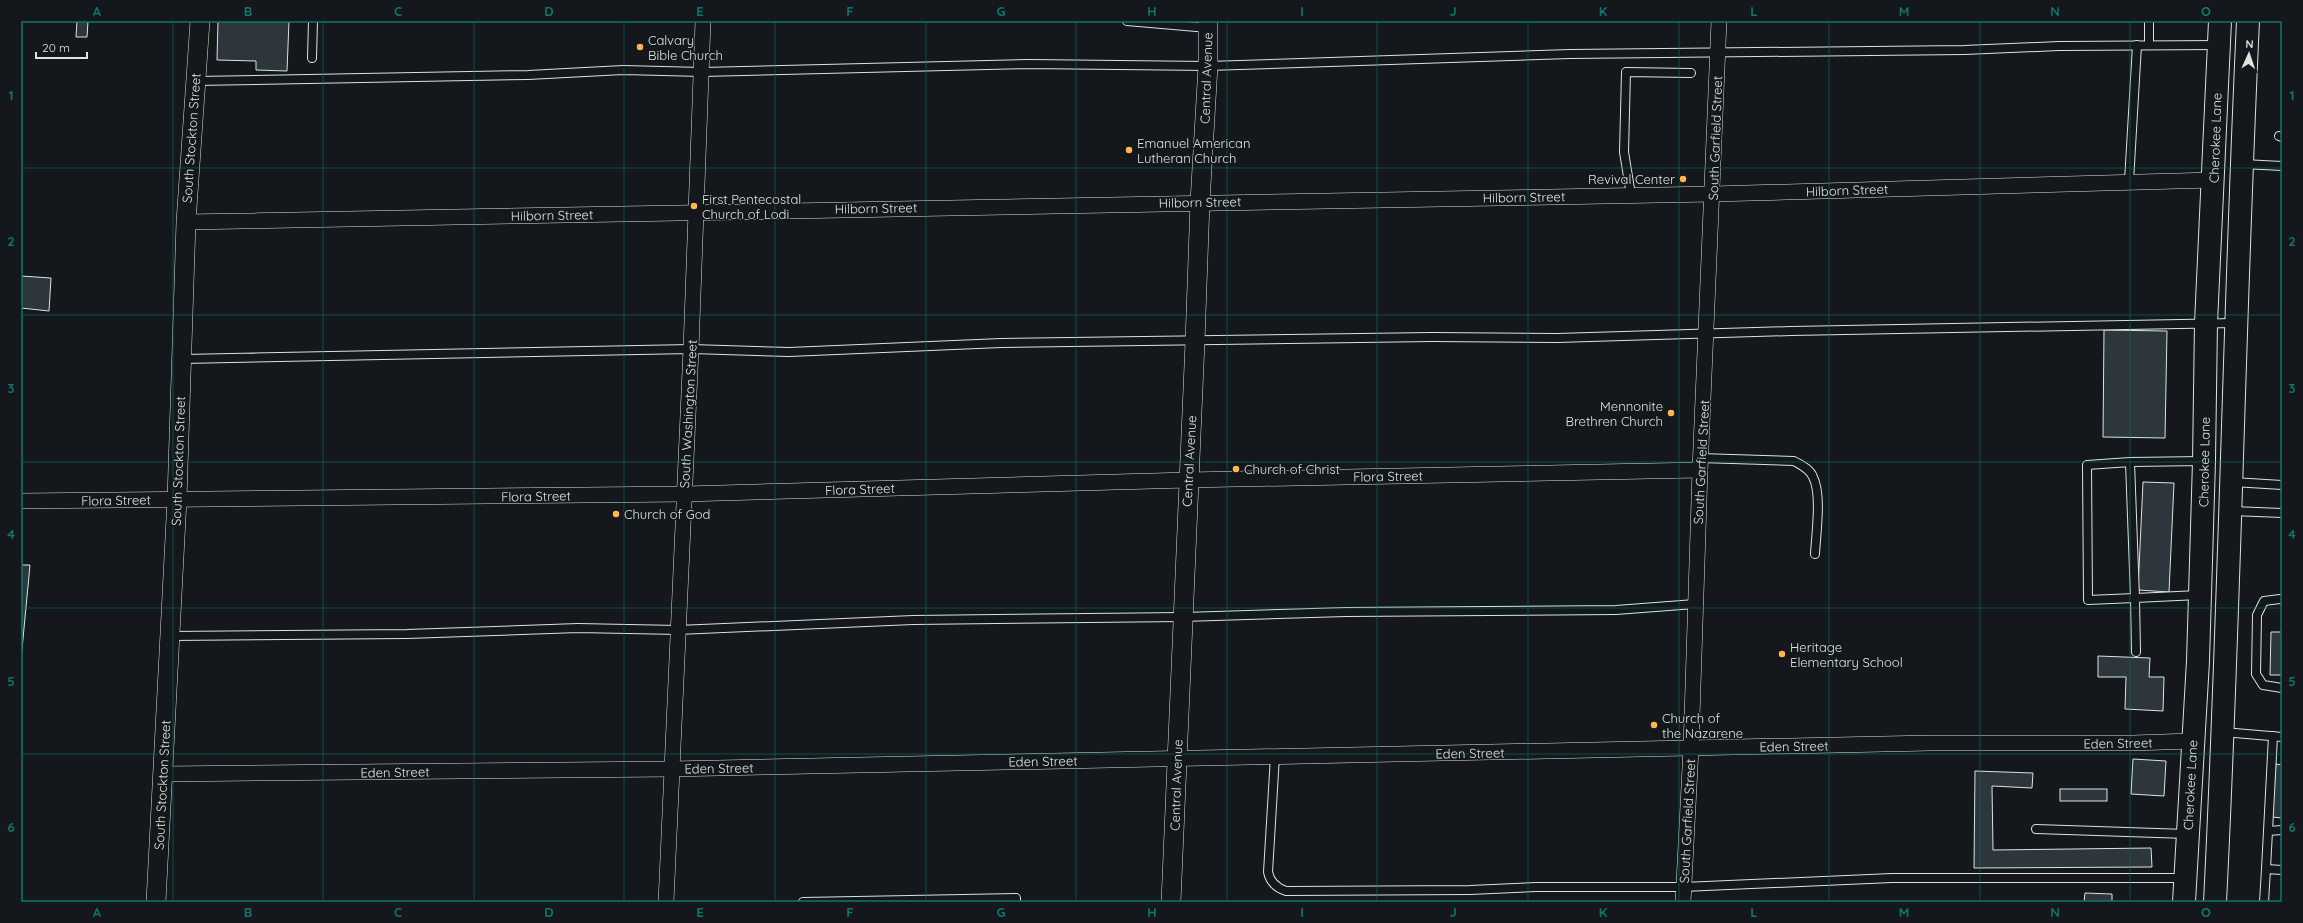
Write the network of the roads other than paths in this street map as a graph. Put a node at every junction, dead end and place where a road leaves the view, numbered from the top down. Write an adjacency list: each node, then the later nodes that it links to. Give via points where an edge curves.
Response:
1 (200, 21): 18 (street, South Stockton Street)
2 (313, 21): 14 (lane)
3 (702, 21): 16 (street, South Washington Street)
4 (1127, 21): 9 (lane)
5 (1719, 21): 13 (street, South Garfield Street)
6 (2149, 21): 12 (lane)
7 (2220, 21): 11 (main road, Cherokee Lane)
8 (2248, 21): 19 (main road, Cherokee Lane)
9 (1208, 24): 15 (street, Central Avenue)
10 (2137, 45): 12 (lane); 13 (lane, via 1964,50); 22 (lane)
11 (2219, 45): 12 (lane); 21 (main road, Cherokee Lane)
12 (2149, 46)
13 (1718, 52): 15 (lane, via 1570,54); 23 (street, South Garfield Street)
14 (312, 58)
15 (1208, 66): 16 (lane, via 1029,64); 25 (street, Central Avenue)
16 (702, 72): 18 (lane, via 623,70 528,75); 26 (street, South Washington Street)
17 (1692, 73): 24 (lane, via 1626,72 1624,152)
18 (195, 81): 27 (street, South Stockton Street)
19 (2241, 164): 20 (lane); 29 (main road, Cherokee Lane)
20 (2282, 166)
21 (2213, 180): 22 (street, Hilborn Street); 28 (main road, Cherokee Lane)
22 (2129, 182): 23 (street, Hilborn Street)
23 (1712, 194): 24 (street, Hilborn Street); 30 (street, South Garfield Street)
24 (1631, 195): 25 (street, Hilborn Street)
25 (1200, 202): 26 (street, Hilborn Street); 31 (street, Central Avenue)
26 (696, 212): 27 (street, Hilborn Street); 32 (street, South Washington Street)
27 (186, 222): 33 (street, South Stockton Street)
28 (2206, 323): 29 (lane); 30 (lane); 34 (main road, Cherokee Lane)
29 (2235, 323): 38 (main road, Cherokee Lane)
30 (1707, 335): 31 (lane); 36 (street, South Garfield Street)
31 (1196, 342): 32 (lane, via 1001,343 789,352); 37 (street, Central Avenue)
32 (691, 349): 33 (lane); 40 (street, South Washington Street)
33 (183, 359): 41 (street, South Stockton Street)
34 (2204, 461): 35 (lane); 46 (main road, Cherokee Lane)
35 (2130, 462): 47 (lane); 47 (lane, via 2088,465 2088,600)
36 (1700, 464): 37 (street, Flora Street); 45 (lane, via 1794,461 1806,468 1813,476 1817,493); 49 (street, South Garfield Street)
37 (1188, 480): 40 (street, Flora Street); 50 (street, Central Avenue)
38 (2232, 482): 39 (lane); 43 (main road, Cherokee Lane)
39 (2282, 485)
40 (685, 494): 41 (street, Flora Street); 51 (street, South Washington Street)
41 (177, 499): 42 (street, Flora Street); 52 (street, South Stockton Street)
42 (21, 501)
43 (2231, 511): 44 (lane); 55 (main road, Cherokee Lane)
44 (2282, 513)
45 (1815, 554)
46 (2200, 595): 47 (lane); 58 (main road, Cherokee Lane)
47 (2135, 598): 53 (lane)
48 (2280, 599): 54 (lane, via 2264,601 2257,615 2256,674 2263,685)
49 (1695, 604): 50 (lane, via 1616,610 1346,612); 59 (street, South Garfield Street)
50 (1183, 617): 51 (lane, via 913,620); 61 (street, Central Avenue)
51 (678, 630): 52 (lane, via 578,628 407,634); 62 (street, South Washington Street)
52 (170, 636): 63 (street, South Stockton Street)
53 (2136, 652)
54 (2282, 688)
55 (2223, 732): 56 (lane); 79 (main road, Cherokee Lane)
56 (2273, 736): 57 (lane); 66 (lane)
57 (2282, 737)
58 (2192, 741): 59 (street, Eden Street); 67 (main road, Cherokee Lane)
59 (1691, 748): 60 (street, Eden Street); 71 (street, South Garfield Street)
60 (1275, 756): 61 (street, Eden Street); 71 (lane, via 1268,872 1269,878 1278,888 1286,891)
61 (1177, 757): 62 (street, Eden Street); 76 (street, Central Avenue)
62 (671, 769): 63 (street, Eden Street); 73 (street, South Washington Street)
63 (163, 774): 72 (street, South Stockton Street)
64 (2036, 829): 67 (lane)
65 (2282, 830): 66 (lane)
66 (2268, 831): 68 (lane)
67 (2188, 834): 70 (main road, Cherokee Lane)
68 (2266, 868): 69 (lane); 80 (lane)
69 (2282, 870)
70 (2185, 878): 71 (lane, via 1892,878); 78 (main road, Cherokee Lane)
71 (1683, 887): 77 (street, South Garfield Street)
72 (156, 902)
73 (666, 902)
74 (802, 902): 75 (lane, via 1016,898)
75 (1016, 902)
76 (1171, 902)
77 (1683, 902)
78 (2184, 902)
79 (2215, 902)
80 (2264, 902)

